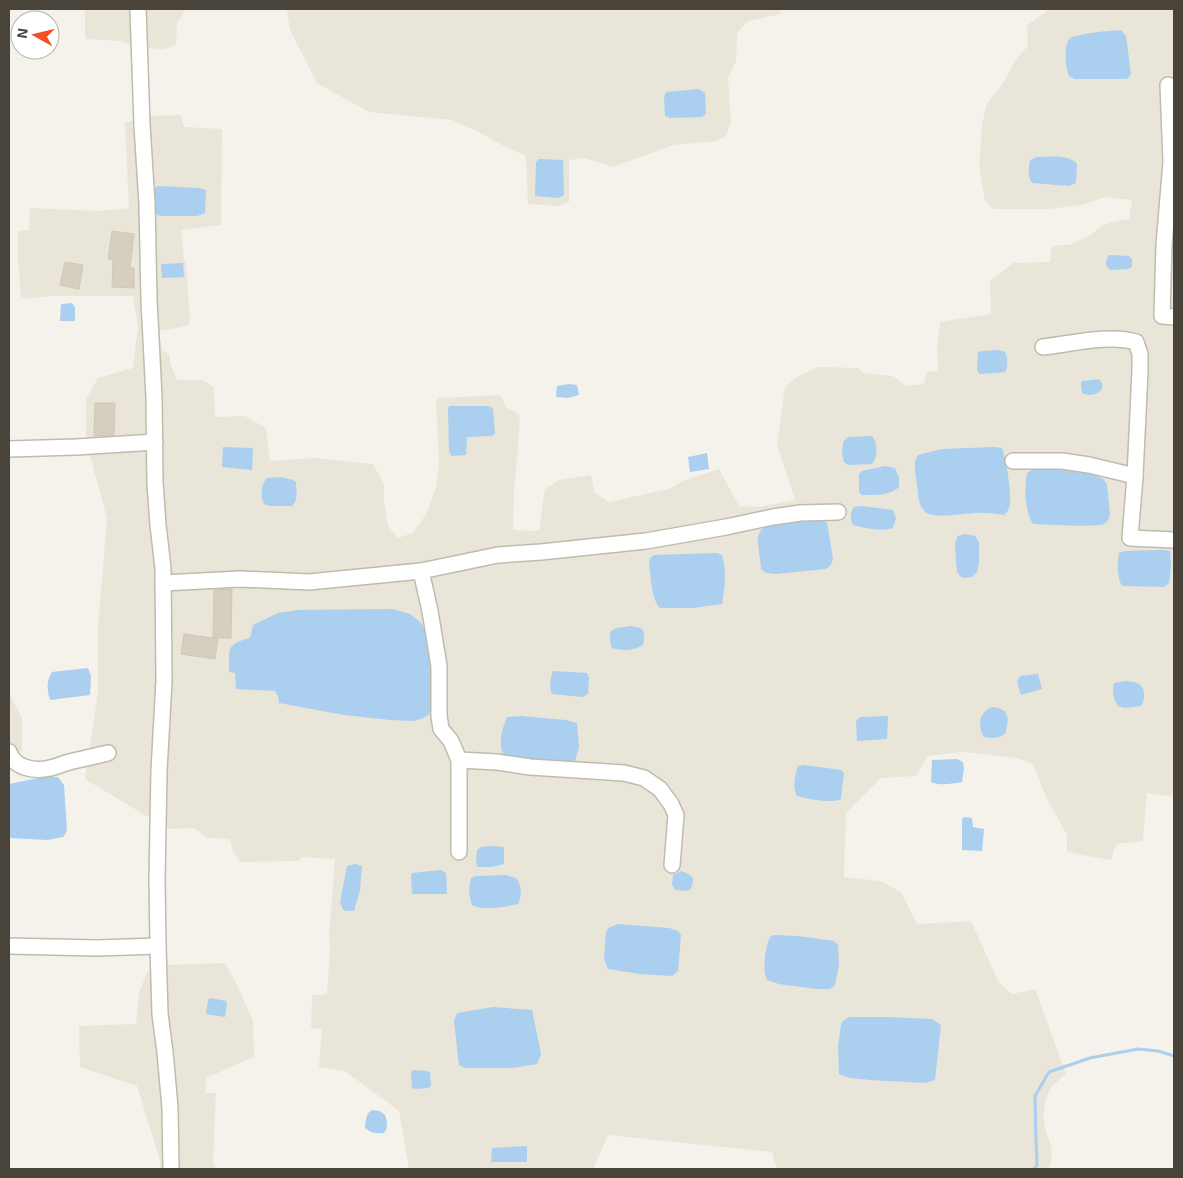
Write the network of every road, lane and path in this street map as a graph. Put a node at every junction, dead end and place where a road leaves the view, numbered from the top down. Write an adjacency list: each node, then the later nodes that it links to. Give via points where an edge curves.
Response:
1 (138, 9): 6 (street)
2 (1168, 85): 3 (street)
3 (1173, 162): 4 (street, via 1164,245 1162,316)
4 (1174, 317)
5 (1043, 347): 9 (street, via 1116,339 1136,342 1140,371)
6 (155, 442): 7 (street); 13 (street, via 155,491)
7 (9, 449)
8 (1013, 461): 9 (street, via 1062,461)
9 (1135, 476): 11 (street, via 1130,538)
10 (838, 512): 12 (street, via 791,514 646,541 498,555)
11 (1174, 540)
12 (421, 570): 13 (street, via 309,582 240,579); 16 (street, via 440,666 441,728)
13 (163, 583): 20 (street)
14 (9, 752): 15 (street, via 21,766 40,769)
15 (108, 753)
16 (459, 760): 17 (street); 18 (street, via 624,773 644,778 660,789 676,815)
17 (459, 852)
18 (672, 865)
19 (9, 946): 20 (street)
20 (158, 946): 21 (street, via 160,1014 170,1108)
21 (170, 1169)

